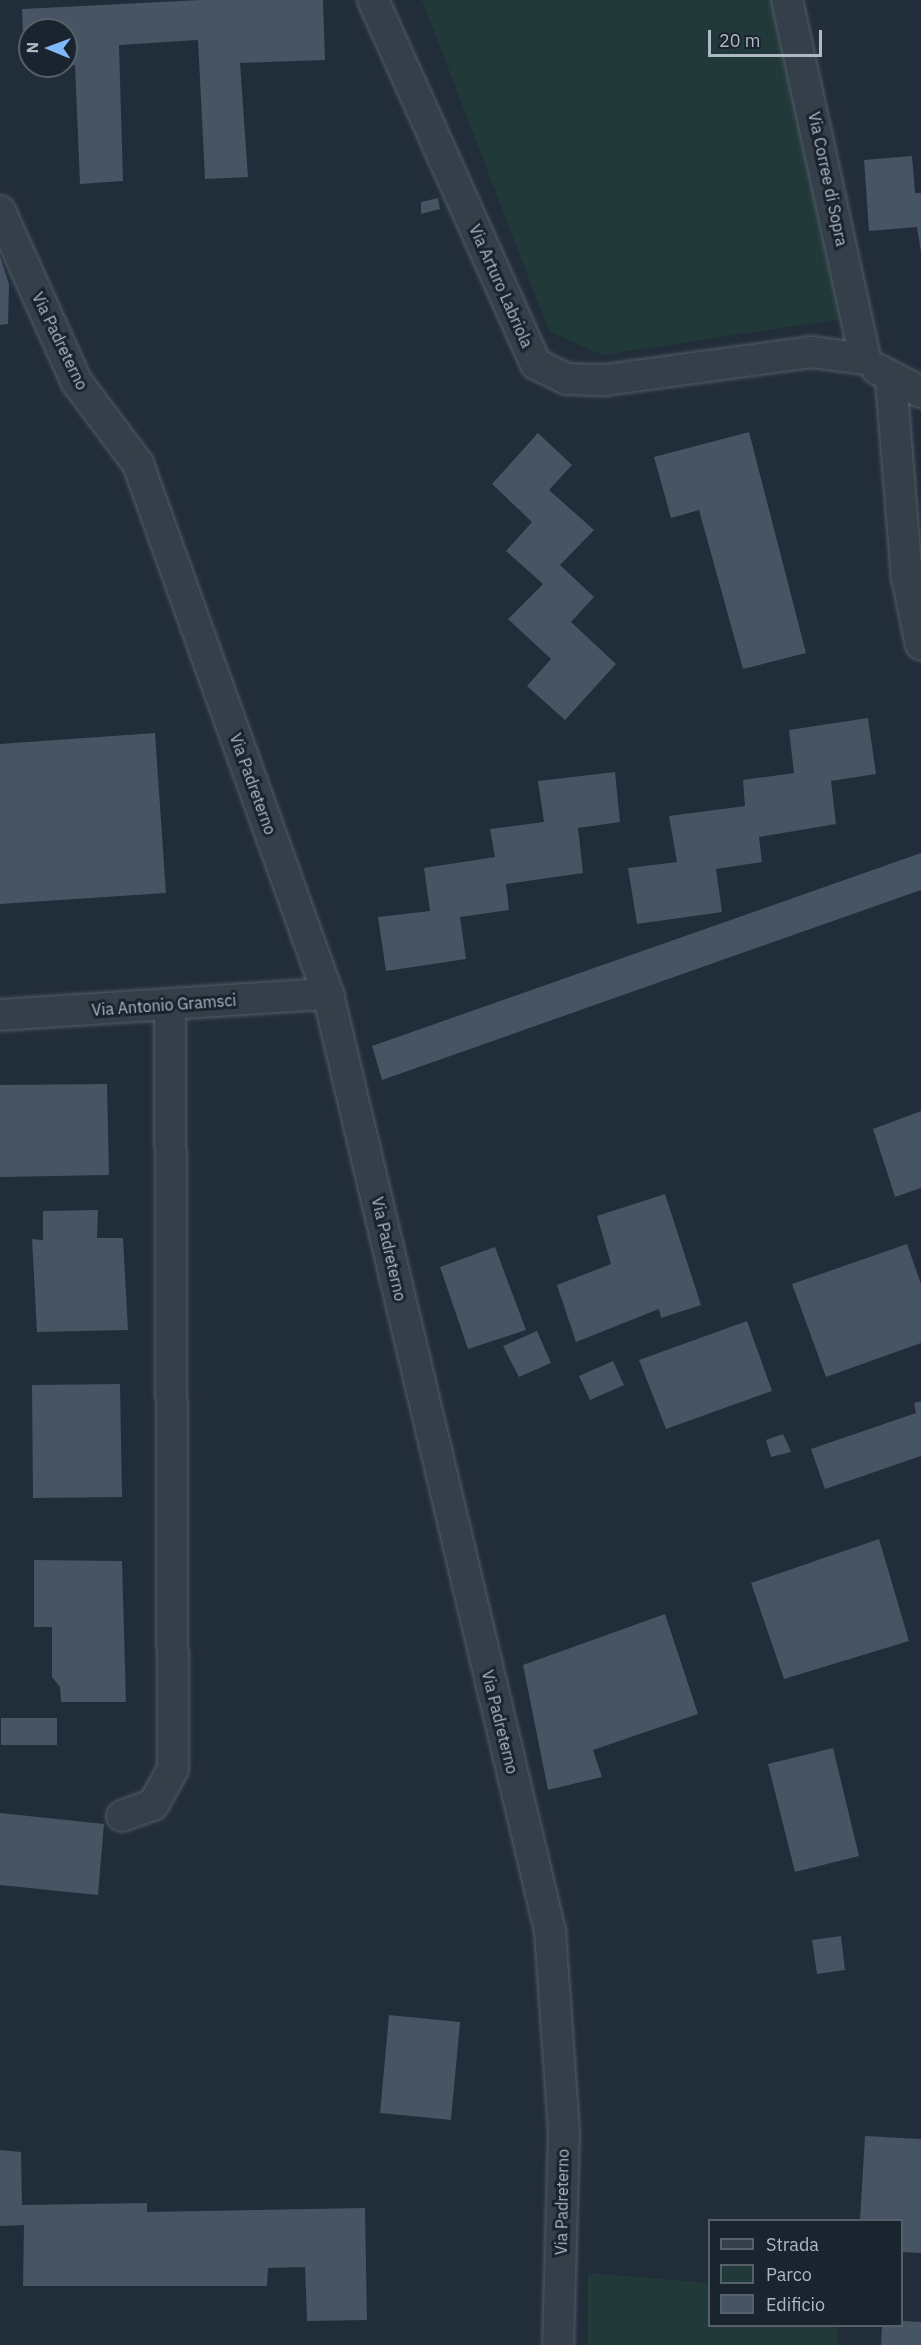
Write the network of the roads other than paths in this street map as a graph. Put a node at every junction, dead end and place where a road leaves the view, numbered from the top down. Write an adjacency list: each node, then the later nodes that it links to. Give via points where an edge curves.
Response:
1 (373, 0): 4 (street, Via Arturo Labriola, via 536,364 567,380 605,380 811,352)
2 (787, 0): 4 (street, Via Corree di Sopra)
3 (0, 211): 8 (street, Via Padreterno, via 76,381 138,464)
4 (865, 359): 5 (street)
5 (891, 380): 6 (street); 7 (street, via 907,577)
6 (921, 392)
7 (921, 645)
8 (328, 994): 9 (street, Via Antonio Gramsci); 12 (street, Via Padreterno, via 550,1931 564,2133)
9 (170, 1006): 10 (street, Via Antonio Gramsci); 11 (street, via 173,1769 153,1805)
10 (0, 1015)
11 (122, 1816)
12 (558, 2345)

